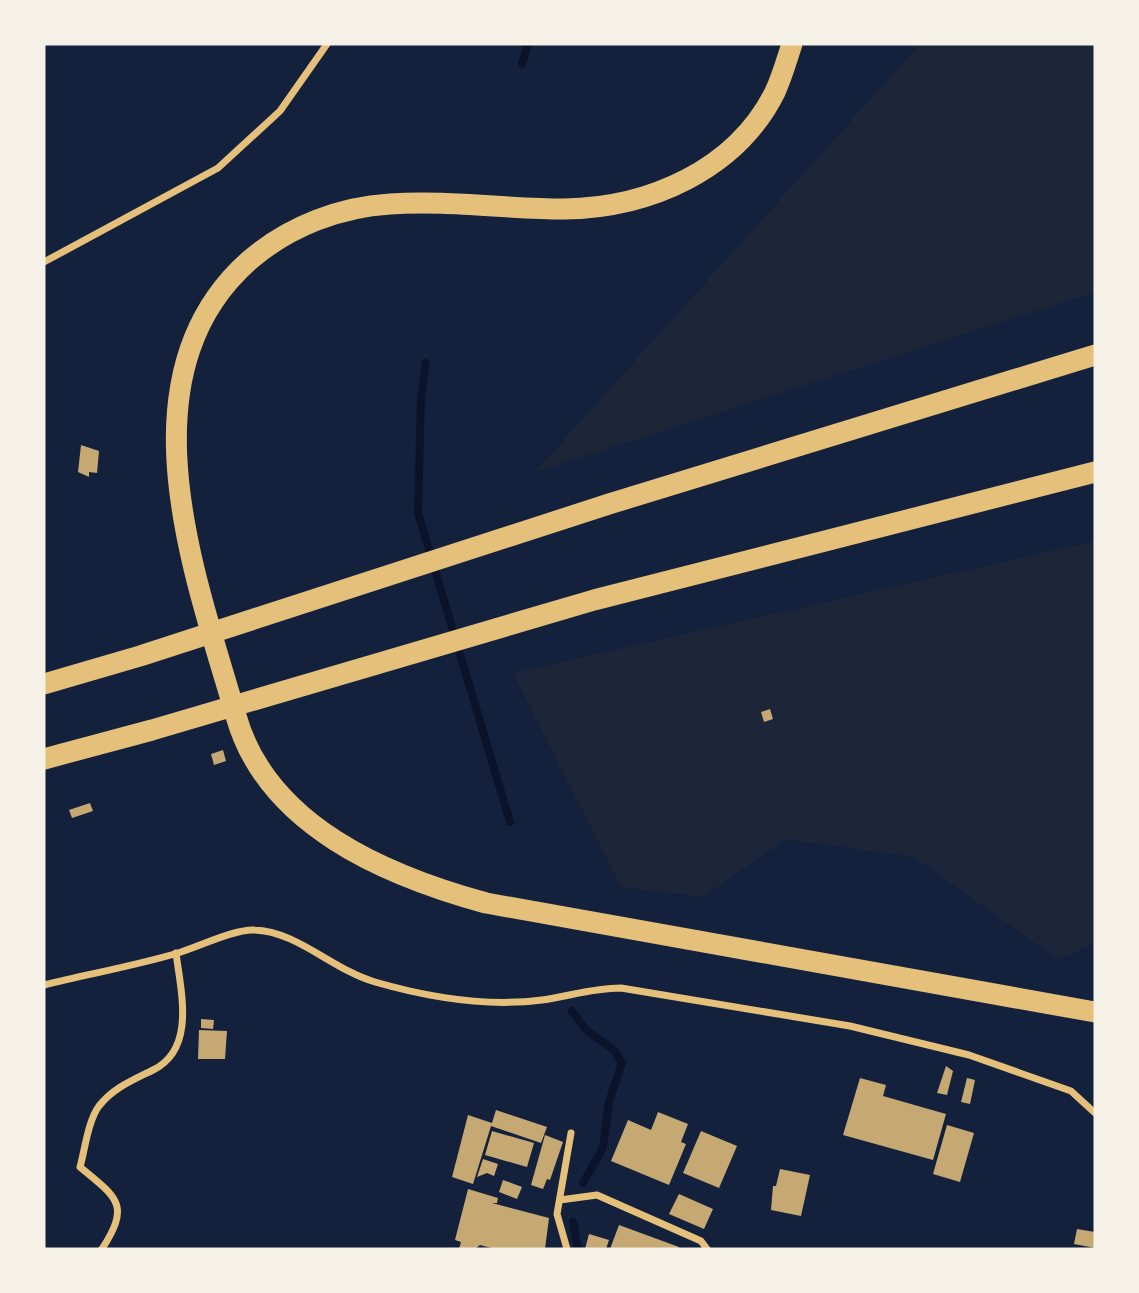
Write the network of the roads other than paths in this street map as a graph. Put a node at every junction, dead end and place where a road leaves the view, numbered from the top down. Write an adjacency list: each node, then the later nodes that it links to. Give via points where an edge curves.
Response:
1 (327, 44): 3 (street, via 280,111 218,167)
2 (792, 44): 10 (highway, via 775,92 749,131 713,166 668,189 568,209 392,204 343,209 265,247 236,272 209,306 191,342 180,382 176,424 178,469 196,576 240,732 286,800 318,828 364,858 434,889 486,903)
3 (44, 262)
4 (1095, 355): 6 (highway)
5 (1095, 472): 7 (highway, via 594,600)
6 (44, 684)
7 (44, 758)
8 (176, 953): 9 (street); 11 (street, via 252,929 284,936 373,981 441,997 529,1000 592,988 621,988 850,1026 969,1055 1071,1091); 14 (street, via 184,1015 175,1049 163,1065 114,1090 97,1108 80,1167 118,1205 118,1225)
9 (44, 985)
10 (1095, 1012)
11 (1095, 1113)
12 (571, 1133): 13 (street)
13 (559, 1200): 15 (street, via 557,1214); 16 (street, via 597,1195 701,1241)
14 (102, 1249)
15 (567, 1249)
16 (707, 1249)

